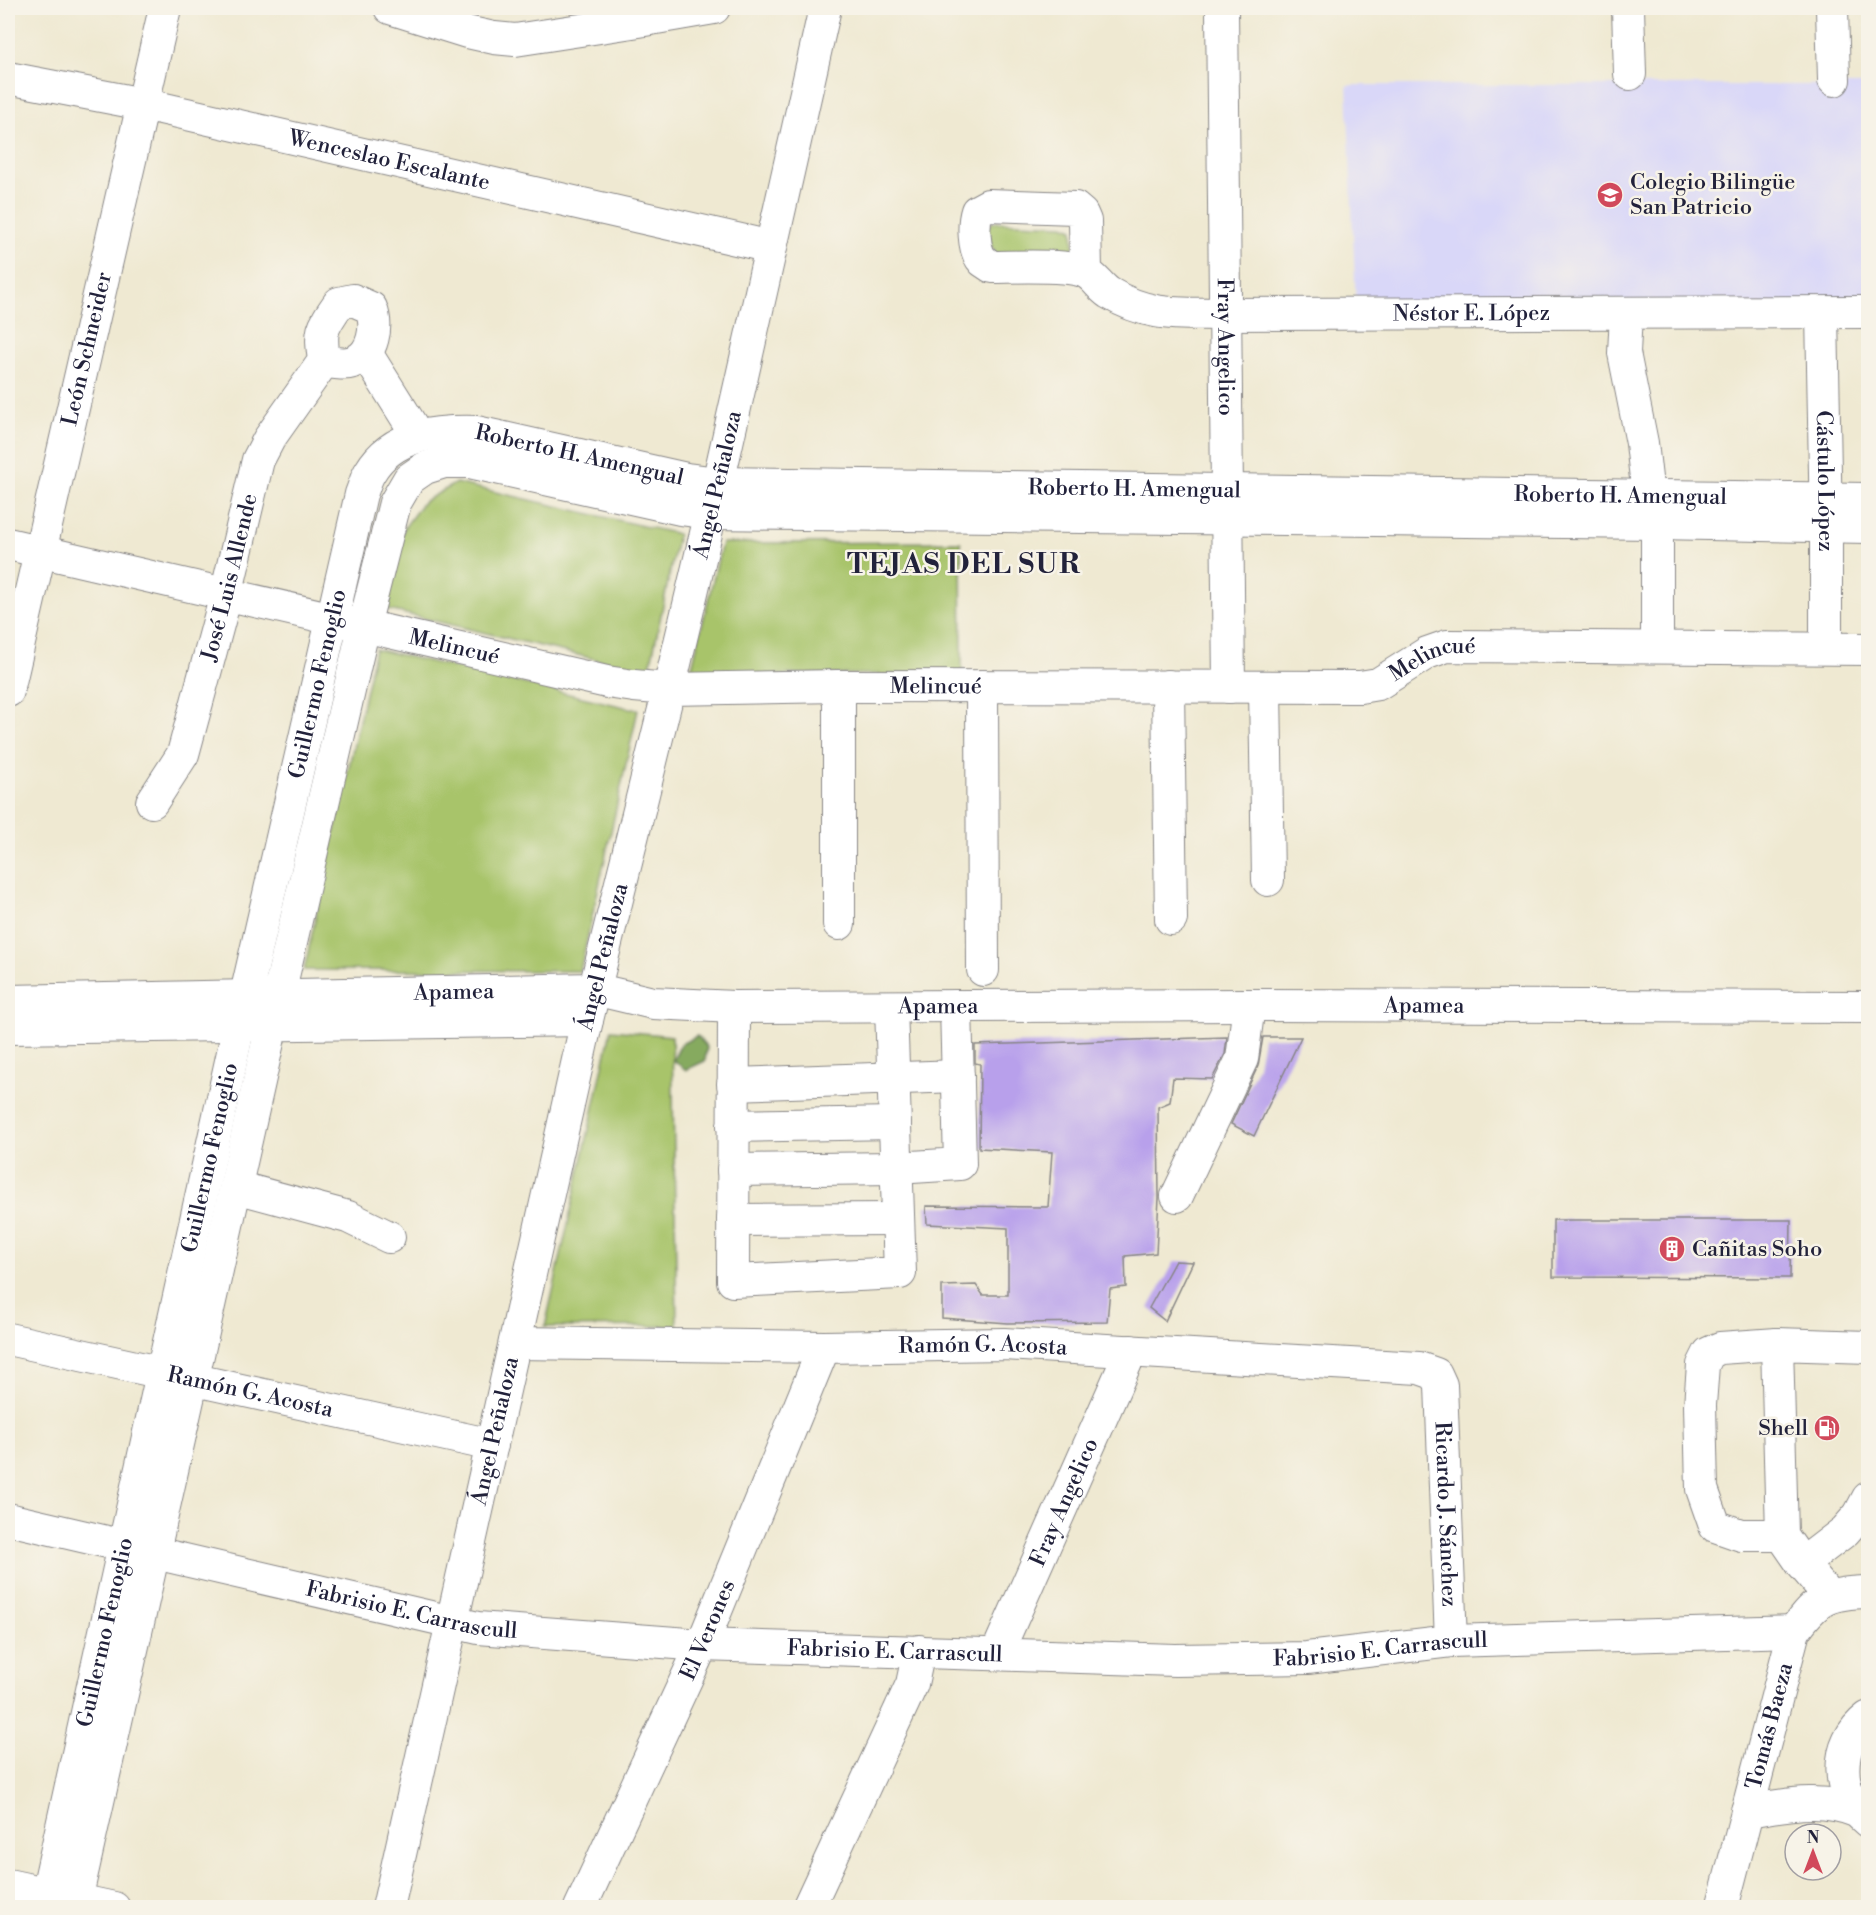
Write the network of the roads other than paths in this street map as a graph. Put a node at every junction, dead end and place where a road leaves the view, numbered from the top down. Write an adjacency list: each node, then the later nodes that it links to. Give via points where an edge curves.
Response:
1 (165, 8): 12 (street, León Schneider)
2 (390, 8): 8 (street, via 467,32 515,40)
3 (714, 8): 8 (street)
4 (825, 8): 13 (street, Ángel Peñaloza)
5 (1222, 8): 17 (street, Fray Angelico)
6 (1628, 8): 9 (street)
7 (1832, 8): 11 (street)
8 (641, 14)
9 (1630, 74)
10 (8, 78): 12 (street, Wenceslao Escalante)
11 (1834, 80)
12 (143, 104): 13 (street, Wenceslao Escalante); 31 (street, León Schneider)
13 (771, 246): 23 (street, Ángel Peñaloza)
14 (1086, 272): 17 (street, Néstor E. López, via 1108,292 1139,308 1158,313)
15 (1869, 312): 16 (street, Néstor E. López)
16 (1822, 313): 18 (street, Néstor E. López); 28 (street, Cástulo López)
17 (1226, 314): 18 (street, Néstor E. López); 25 (street, Fray Angelico)
18 (1626, 314): 26 (street, via 1624,353)
19 (366, 353): 20 (street, via 345,364); 20 (street, via 373,339 375,318 371,308 353,300 339,303 326,322 321,337); 21 (street)
20 (324, 361): 32 (street, José Luis Allende, via 258,460)
21 (413, 438): 23 (street, Roberto H. Amengual, via 449,431 477,432); 33 (street, Guillermo Fenoglio, via 388,452 370,472 361,494)
22 (425, 468): 27 (street, Roberto H. Amengual, via 444,462 469,462); 34 (street, Guillermo Fenoglio, via 409,479 394,503)
23 (718, 483): 25 (street, Roberto H. Amengual); 27 (street, Ángel Peñaloza)
24 (1869, 499): 28 (street, Roberto H. Amengual)
25 (1227, 505): 26 (street, Roberto H. Amengual); 27 (street, Roberto H. Amengual); 41 (street, Fray Angelico)
26 (1653, 509): 28 (street, Roberto H. Amengual); 35 (street)
27 (710, 513): 43 (street, Ángel Peñaloza)
28 (1826, 513): 29 (street, Roberto H. Amengual); 36 (street, Cástulo López)
29 (1869, 527)
30 (8, 544): 31 (street, Melincué)
31 (39, 552): 32 (street, Melincué); 44 (street, León Schneider)
32 (225, 595): 33 (street, Melincué); 45 (street, José Luis Allende, via 183,754)
33 (332, 618): 34 (street, Melincué); 57 (street, Guillermo Fenoglio)
34 (364, 626): 43 (street, Melincué, via 607,682); 58 (street, Guillermo Fenoglio)
35 (1657, 647): 36 (street, Melincué); 42 (street, Melincué, via 1446,646 1427,653 1378,684)
36 (1826, 648): 37 (street, Melincué)
37 (1869, 649)
38 (839, 686): 39 (street, Melincué); 43 (street, Melincué); 48 (street)
39 (982, 686): 40 (street, Melincué); 49 (street)
40 (1168, 686): 41 (street, Melincué); 47 (street)
41 (1229, 687): 42 (street, Melincué)
42 (1265, 687): 46 (street)
43 (669, 689): 50 (street, Ángel Peñaloza)
44 (8, 691)
45 (152, 802)
46 (1268, 880)
47 (1171, 919)
48 (839, 924)
49 (983, 970)
50 (594, 989): 55 (street, Apamea, via 653,1003); 58 (street, Apamea); 59 (street, Ángel Peñaloza)
51 (8, 1001): 57 (street, Apamea)
52 (1249, 1005): 53 (street, Apamea); 54 (street, Apamea); 69 (street, via 1242,1059)
53 (956, 1006): 56 (street, Apamea); 61 (street)
54 (1869, 1006)
55 (734, 1007): 56 (street, Apamea); 63 (street)
56 (891, 1007): 62 (street)
57 (242, 1010): 58 (street, Apamea); 60 (street, Apamea); 79 (street, Guillermo Fenoglio)
58 (276, 1010): 59 (street, Apamea); 68 (street, Guillermo Fenoglio)
59 (586, 1020): 74 (street, Ángel Peñaloza)
60 (8, 1028)
61 (958, 1076): 62 (street); 66 (street, via 960,1164)
62 (894, 1077): 63 (street); 64 (street)
63 (734, 1084): 65 (street)
64 (895, 1123): 65 (street); 66 (street)
65 (733, 1126): 67 (street)
66 (896, 1168): 67 (street); 70 (street)
67 (733, 1170): 71 (street)
68 (236, 1187): 72 (street, via 348,1217); 80 (street, Guillermo Fenoglio)
69 (1177, 1196)
70 (898, 1219): 71 (street); 71 (street, via 900,1274 733,1281)
71 (733, 1220)
72 (389, 1237)
73 (8, 1339): 79 (street, Ramón G. Acosta)
74 (515, 1343): 76 (street, Ramón G. Acosta); 82 (street, Ángel Peñaloza)
75 (1777, 1344): 77 (street); 85 (street); 85 (street, via 1720,1348 1708,1353 1703,1365 1700,1405 1702,1489 1715,1526 1741,1535)
76 (824, 1347): 78 (street, Ramón G. Acosta, via 1004,1344); 94 (street, El Verones)
77 (1869, 1347)
78 (1131, 1351): 81 (street, Ramón G. Acosta, via 1419,1368 1436,1374); 96 (street, Fray Angelico)
79 (162, 1372): 80 (street, Ramón G. Acosta); 86 (street, Guillermo Fenoglio)
80 (193, 1379): 82 (street, Ramón G. Acosta); 87 (street, Guillermo Fenoglio)
81 (1441, 1385): 93 (street, Ricardo J. Sánchez)
82 (492, 1445): 91 (street, Ángel Peñaloza)
83 (1869, 1498): 88 (street, via 1845,1531)
84 (8, 1519): 86 (street, Fabrisio E. Carrascull)
85 (1782, 1535): 88 (street)
86 (123, 1546): 87 (street, Fabrisio E. Carrascull); 103 (street, Guillermo Fenoglio)
87 (155, 1553): 91 (street, Fabrisio E. Carrascull); 103 (street, Guillermo Fenoglio)
88 (1802, 1564): 90 (street)
89 (1869, 1592): 90 (street, Tomás Baeza)
90 (1830, 1597): 92 (street, Tomás Baeza, via 1808,1611)
91 (452, 1623): 94 (street, Fabrisio E. Carrascull); 105 (street, Ángel Peñaloza)
92 (1794, 1631): 93 (street, Fabrisio E. Carrascull); 100 (street, Tomás Baeza)
93 (1451, 1641): 96 (street, Fabrisio E. Carrascull, via 1296,1658 1175,1660)
94 (702, 1645): 95 (street, Fabrisio E. Carrascull); 106 (street, El Verones)
95 (919, 1651): 96 (street, Fabrisio E. Carrascull); 107 (street, via 912,1684)
96 (997, 1653)
97 (1869, 1718): 98 (main road, via 1852,1735)
98 (1843, 1764): 99 (street, via 1827,1789); 101 (main road, via 1844,1785)
99 (1788, 1804): 100 (street); 101 (street, via 1845,1806)
100 (1747, 1810): 108 (street, Tomás Baeza)
101 (1865, 1819)
102 (8, 1885): 103 (street)
103 (62, 1897): 104 (street)
104 (114, 1908)
105 (387, 1908)
106 (580, 1908)
107 (808, 1908)
108 (1722, 1908)

